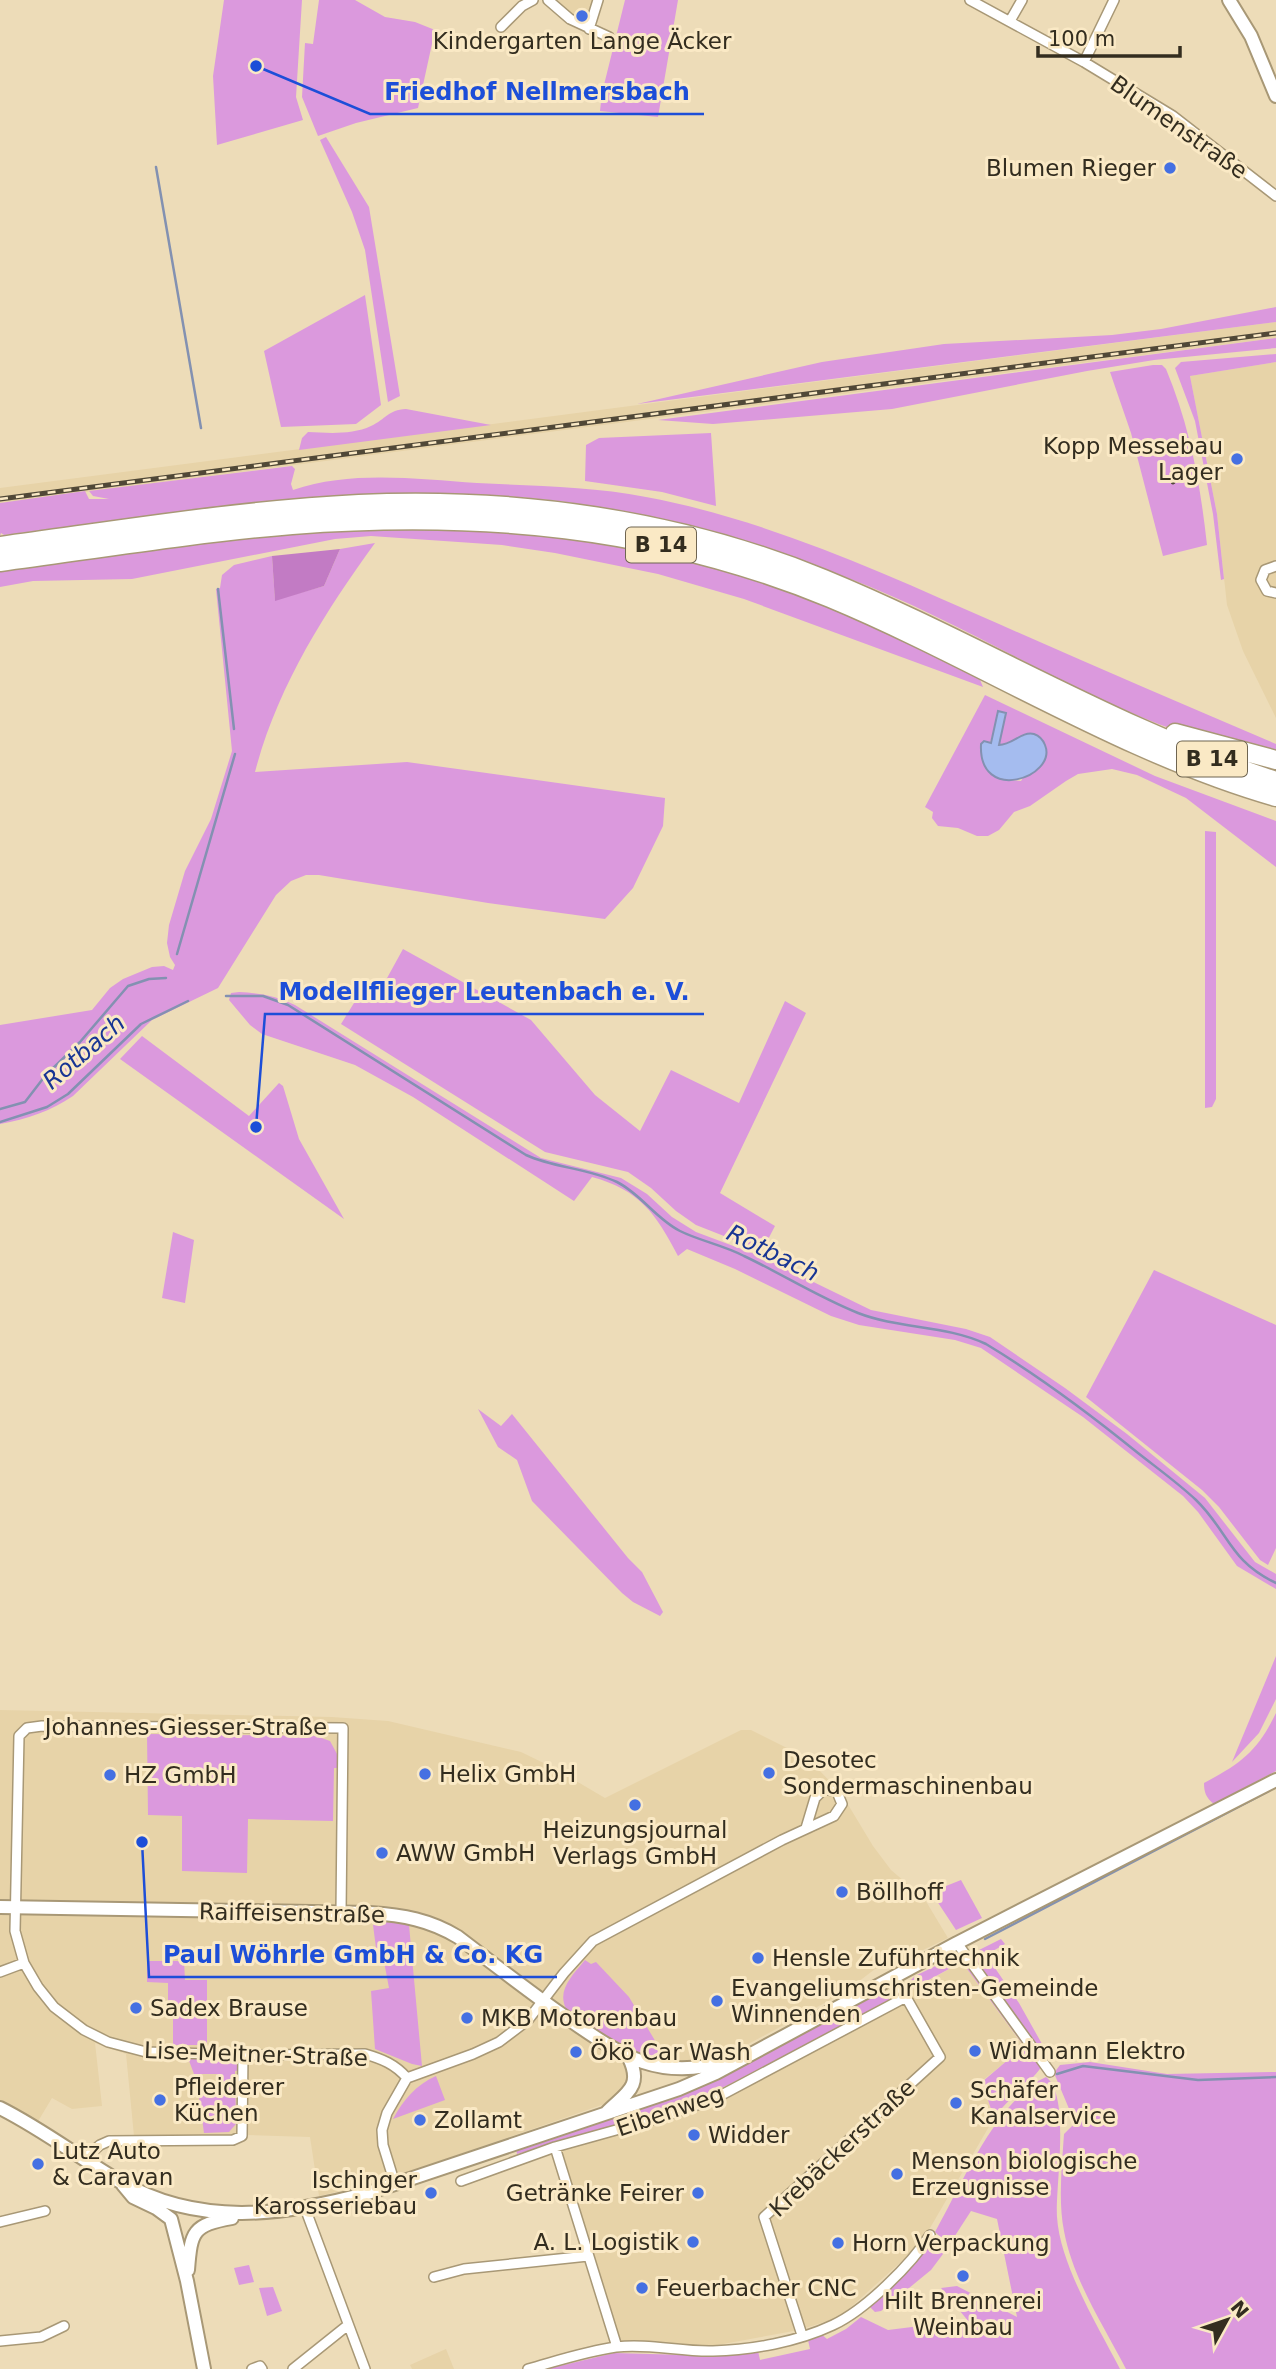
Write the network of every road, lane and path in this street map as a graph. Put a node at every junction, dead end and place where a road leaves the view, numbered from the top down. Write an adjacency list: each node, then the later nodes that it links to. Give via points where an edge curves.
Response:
1 (533, 0): 9 (street)
2 (548, 0): 10 (street)
3 (598, 0): 10 (street)
4 (970, 0): 8 (street, Blumenstraße)
5 (1021, 0): 8 (street)
6 (1114, 0): 12 (street)
7 (1229, 0): 13 (main road, via 1251,36)
8 (1010, 21): 12 (street, Blumenstraße)
9 (500, 27)
10 (589, 29): 11 (street)
11 (609, 37)
12 (1084, 62): 14 (street, Blumenstraße, via 1173,117)
13 (1276, 96)
14 (1276, 196)
15 (0, 546): 19 (highway, B 14, via 358,504 490,505 629,521 738,549 822,578)
16 (0, 562): 22 (highway, B 14, via 292,525 382,521 534,524 637,540 729,562 828,597 1141,746)
17 (1276, 566): 18 (street, via 1265,570 1262,580 1267,591)
18 (1276, 593)
19 (1149, 733): 20 (highway, via 1170,732); 21 (highway, B 14)
20 (1276, 760)
21 (1276, 781)
22 (1276, 797)
23 (1276, 1780): 28 (main road)
24 (806, 1829): 24 (street, via 838,1813 842,1800 837,1792 829,1789 817,1794); 33 (street, via 593,1941)
25 (0, 1907): 26 (main road, Raiffeisenstraße)
26 (15, 1907): 27 (main road, Raiffeisenstraße); 27 (street, Johannes-Giesser-Straße, via 17,1743 27,1728 343,1728); 29 (street, Lise-Meitner-Straße, via 15,1931)
27 (341, 1913): 33 (main road, Raiffeisenstraße, via 396,1914 443,1928)
28 (957, 1943): 31 (main road); 37 (street)
29 (24, 1962): 30 (street); 34 (street, Lise-Meitner-Straße, via 54,2007 108,2042 146,2052)
30 (0, 1972)
31 (894, 1976): 32 (street, Krebäckerstraße); 35 (main road)
32 (906, 1997): 41 (street, Eibenweg, via 714,2099); 56 (street, Krebäckerstraße, via 940,2057 764,2217)
33 (543, 2001): 36 (main road, Raiffeisenstraße); 38 (street, via 528,2020 499,2042)
34 (243, 2055): 38 (street, Lise-Meitner-Straße, via 365,2054 398,2068); 42 (street, via 242,2136 233,2140 110,2141)
35 (749, 2055): 36 (main road, Raiffeisenstraße, via 689,2068 655,2066); 40 (main road, via 679,2089)
36 (629, 2058): 40 (main road, via 634,2082)
37 (1050, 2072)
38 (407, 2078): 45 (street, via 382,2130)
39 (0, 2108): 42 (main road)
40 (604, 2115): 45 (main road)
41 (555, 2147): 43 (street, Eibenweg); 51 (street)
42 (85, 2158): 44 (main road)
43 (461, 2181)
44 (120, 2182): 48 (main road, via 180,2207); 53 (main road, via 133,2197 171,2219)
45 (396, 2184): 46 (main road)
46 (305, 2208): 48 (main road); 54 (street)
47 (45, 2211): 49 (street)
48 (244, 2214): 53 (main road, via 197,2229)
49 (0, 2222)
50 (930, 2235): 56 (street, via 879,2292 834,2325)
51 (588, 2256): 52 (street, via 464,2269); 58 (street)
52 (434, 2277)
53 (187, 2281): 59 (main road)
54 (348, 2325): 62 (street); 63 (street)
55 (64, 2326): 57 (street, via 41,2337)
56 (802, 2335): 58 (street, via 762,2346 713,2351)
57 (0, 2341)
58 (617, 2347): 64 (street)
59 (204, 2369)
60 (252, 2369): 61 (street)
61 (262, 2369)
62 (293, 2369)
63 (365, 2369)
64 (528, 2369)

